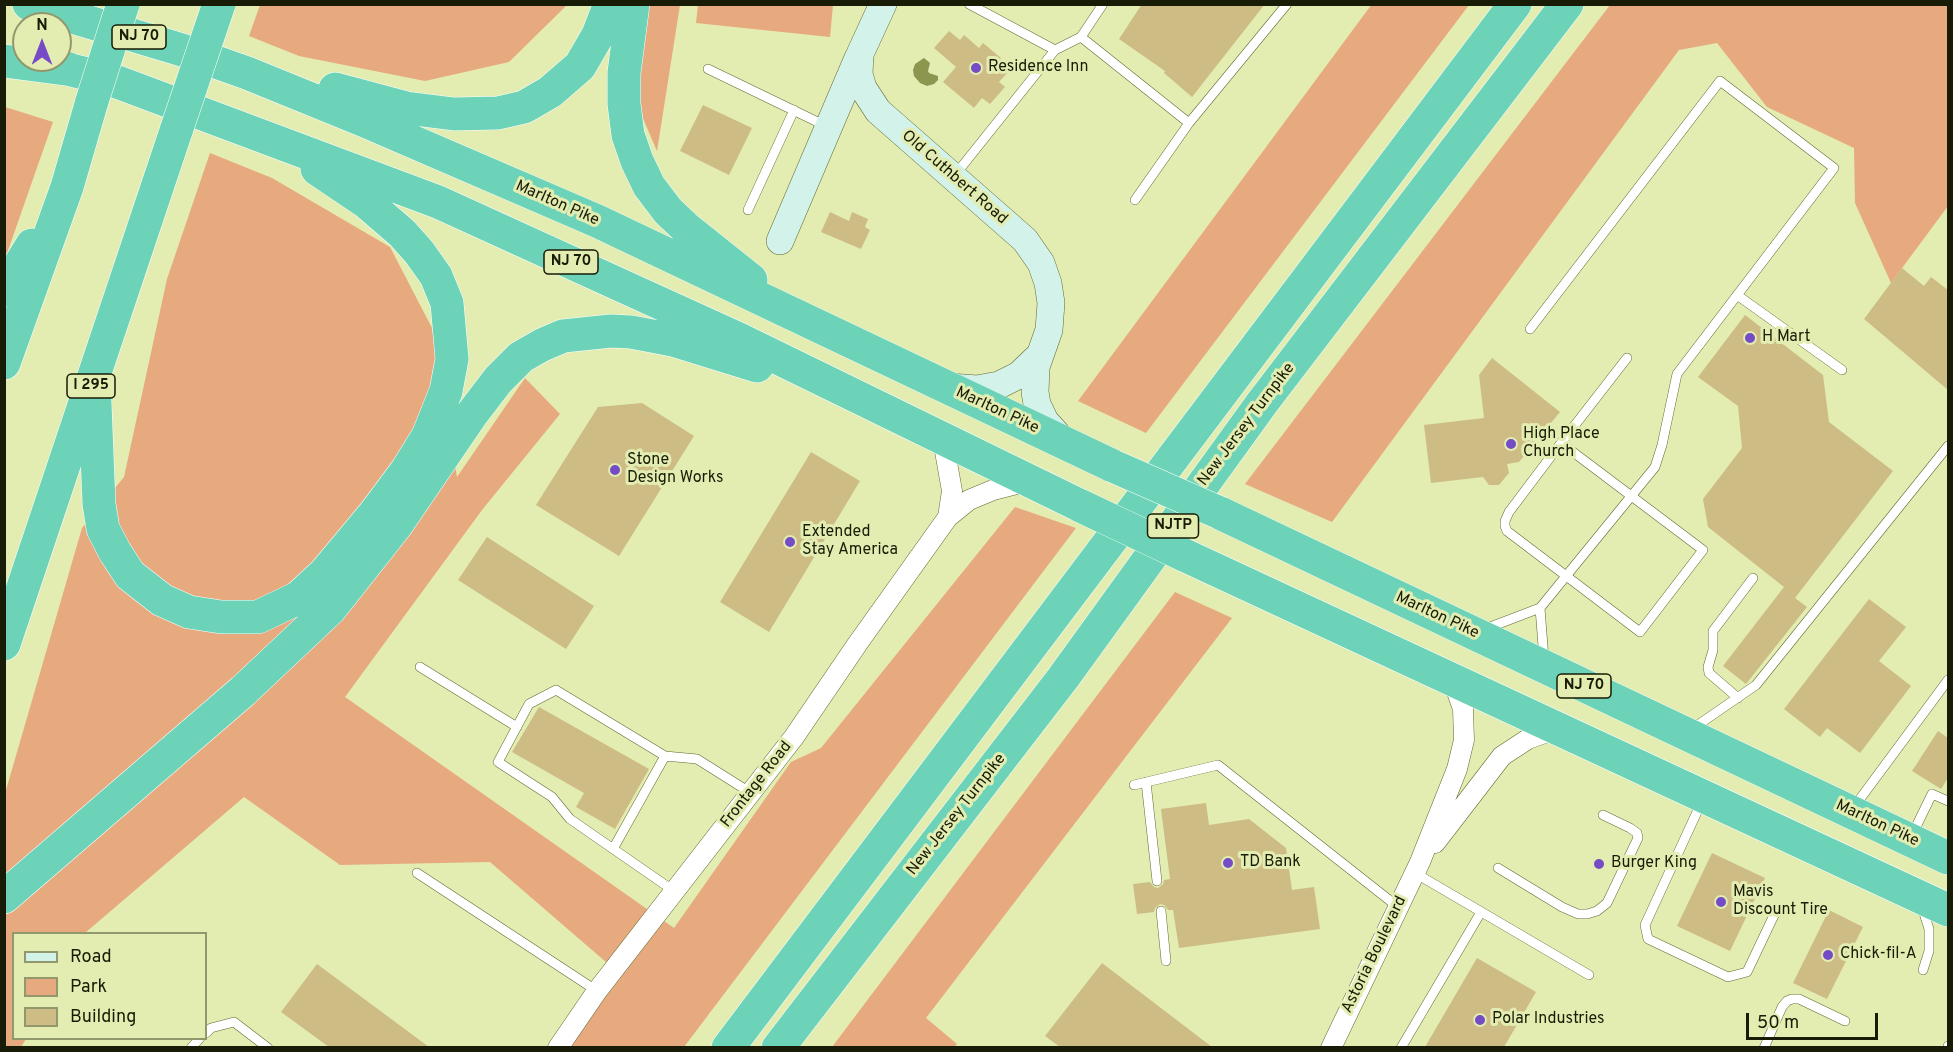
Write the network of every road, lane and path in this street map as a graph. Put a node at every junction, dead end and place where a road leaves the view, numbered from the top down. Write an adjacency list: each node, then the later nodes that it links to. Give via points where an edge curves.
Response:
1 (29, 4): 17 (highway, Marlton Pike / NJ 70)
2 (123, 4): 23 (highway, bridge)
3 (219, 4): 35 (highway, I 295, bridge)
4 (610, 4): 17 (highway, via 580,66 550,92 524,107 498,113 454,114 406,108 308,81)
5 (633, 4): 29 (highway, via 624,104 628,135 649,186 687,229)
6 (883, 4): 14 (street, Old Cuthbert Road)
7 (969, 4): 13 (lane)
8 (1103, 4): 12 (lane)
9 (1287, 4): 19 (lane)
10 (1515, 4): 89 (highway, NJTP)
11 (1567, 4): 90 (highway, New Jersey Turnpike / NJTP, via 1262,403 1063,678)
12 (1081, 37): 13 (lane); 19 (lane)
13 (1055, 50): 22 (lane)
14 (860, 54): 20 (street); 22 (street, Old Cuthbert Road, via 862,88 878,111)
15 (72, 69): 21 (highway, NJ 70)
16 (708, 69): 18 (lane)
17 (247, 73): 29 (highway, Marlton Pike / NJ 70, via 597,221)
18 (794, 110): 20 (lane); 25 (lane)
19 (1189, 123): 24 (lane)
20 (829, 127): 26 (street)
21 (274, 140): 35 (highway, via 366,202 402,232 436,276 447,303 452,359 446,391 428,436 375,513 305,592 258,617 189,612 162,600 130,575 103,529); 37 (highway, NJ 70, via 438,202 741,340)
22 (954, 177): 31 (street, Old Cuthbert Road, via 1025,240 1041,263 1051,303 1049,330)
23 (67, 187): 27 (highway); 33 (highway)
24 (1135, 200)
25 (748, 210)
26 (780, 241)
27 (4, 290)
28 (1737, 295): 30 (lane, via 1834,168 1720,81); 34 (lane); 43 (lane, via 1677,374 1655,467)
29 (795, 315): 36 (highway, Marlton Pike / NJ 70)
30 (1530, 329)
31 (1040, 355): 36 (street, Old Cuthbert Road, via 1019,375 992,387 970,390); 39 (street, Old Cuthbert Road, via 1035,379 1037,404 1048,426)
32 (1627, 358): 40 (lane)
33 (4, 363)
34 (1842, 370)
35 (94, 378): 49 (highway, I 295)
36 (941, 384): 39 (highway, Marlton Pike / NJ 70)
37 (850, 395): 38 (highway, NJ 70); 75 (highway, via 673,340 631,332 563,336 521,357 472,414 397,524 330,609 243,691)
38 (943, 440): 42 (highway, NJ 70); 44 (street, Frontage Road, via 952,491)
39 (1066, 443): 48 (highway, Marlton Pike / NJ 70, bridge)
40 (1562, 443): 43 (lane); 45 (lane, via 1509,512 1505,526)
41 (1948, 446): 54 (lane, via 1756,685)
42 (1028, 481): 44 (street, Frontage Road, via 969,500); 52 (highway, NJ 70, bridge)
43 (1631, 496): 45 (lane); 45 (lane, via 1703,550 1640,632)
44 (948, 517): 61 (street, Frontage Road, via 795,737)
45 (1566, 576): 47 (lane)
46 (1753, 578): 54 (lane, via 1713,631 1708,667)
47 (1540, 608): 48 (lane); 51 (lane)
48 (1473, 633): 51 (highway, Marlton Pike / NJ 70)
49 (4, 644)
50 (420, 666): 55 (lane)
51 (1545, 667): 57 (highway, Marlton Pike / NJ 70)
52 (1454, 680): 56 (highway, NJ 70); 69 (street, Astoria Boulevard, via 1463,709 1464,740 1458,770)
53 (1948, 680): 64 (lane)
54 (1738, 698): 57 (lane)
55 (517, 727): 58 (lane, via 530,704 556,690); 67 (lane, via 498,762 552,797 570,819)
56 (1558, 728): 62 (highway, NJ 70); 69 (street, Astoria Boulevard, via 1528,739 1502,756)
57 (1685, 733): 64 (highway, Marlton Pike / NJ 70)
58 (665, 756): 61 (lane, via 697,759); 67 (lane)
59 (1146, 782): 60 (lane); 72 (lane); 76 (lane, via 1218,765)
60 (1134, 785)
61 (751, 793): 73 (street, Frontage Road)
62 (1704, 796): 74 (highway, NJ 70); 79 (lane, via 1645,926 1648,939 1728,976 1748,972)
63 (1948, 801): 66 (lane, via 1932,794)
64 (1850, 812): 66 (highway, Marlton Pike / NJ 70)
65 (1603, 815): 70 (lane, via 1630,828 1638,838 1607,903 1597,912 1578,914 1562,907)
66 (1910, 840): 68 (highway, Marlton Pike / NJ 70)
67 (614, 849): 73 (lane)
68 (1948, 858)
69 (1418, 868): 76 (street, Astoria Boulevard); 80 (lane)
70 (1498, 868)
71 (417, 873): 84 (lane)
72 (1157, 881)
73 (674, 891): 84 (street, Frontage Road)
74 (1914, 895): 77 (highway, NJ 70); 82 (lane, via 1929,929 1929,951)
75 (4, 897)
76 (1398, 907): 91 (street, Astoria Boulevard)
77 (1948, 910)
78 (1161, 911): 81 (lane)
79 (1776, 911)
80 (1481, 912): 83 (lane); 92 (lane)
81 (1166, 961)
82 (1923, 970)
83 (1589, 975)
84 (597, 991): 88 (street, Frontage Road)
85 (1845, 1021): 93 (lane, via 1792,999 1782,1007)
86 (207, 1032): 87 (lane, via 234,1022)
87 (268, 1047)
88 (558, 1047)
89 (729, 1047)
90 (778, 1047)
91 (1331, 1047)
92 (1401, 1047)
93 (1764, 1047)

